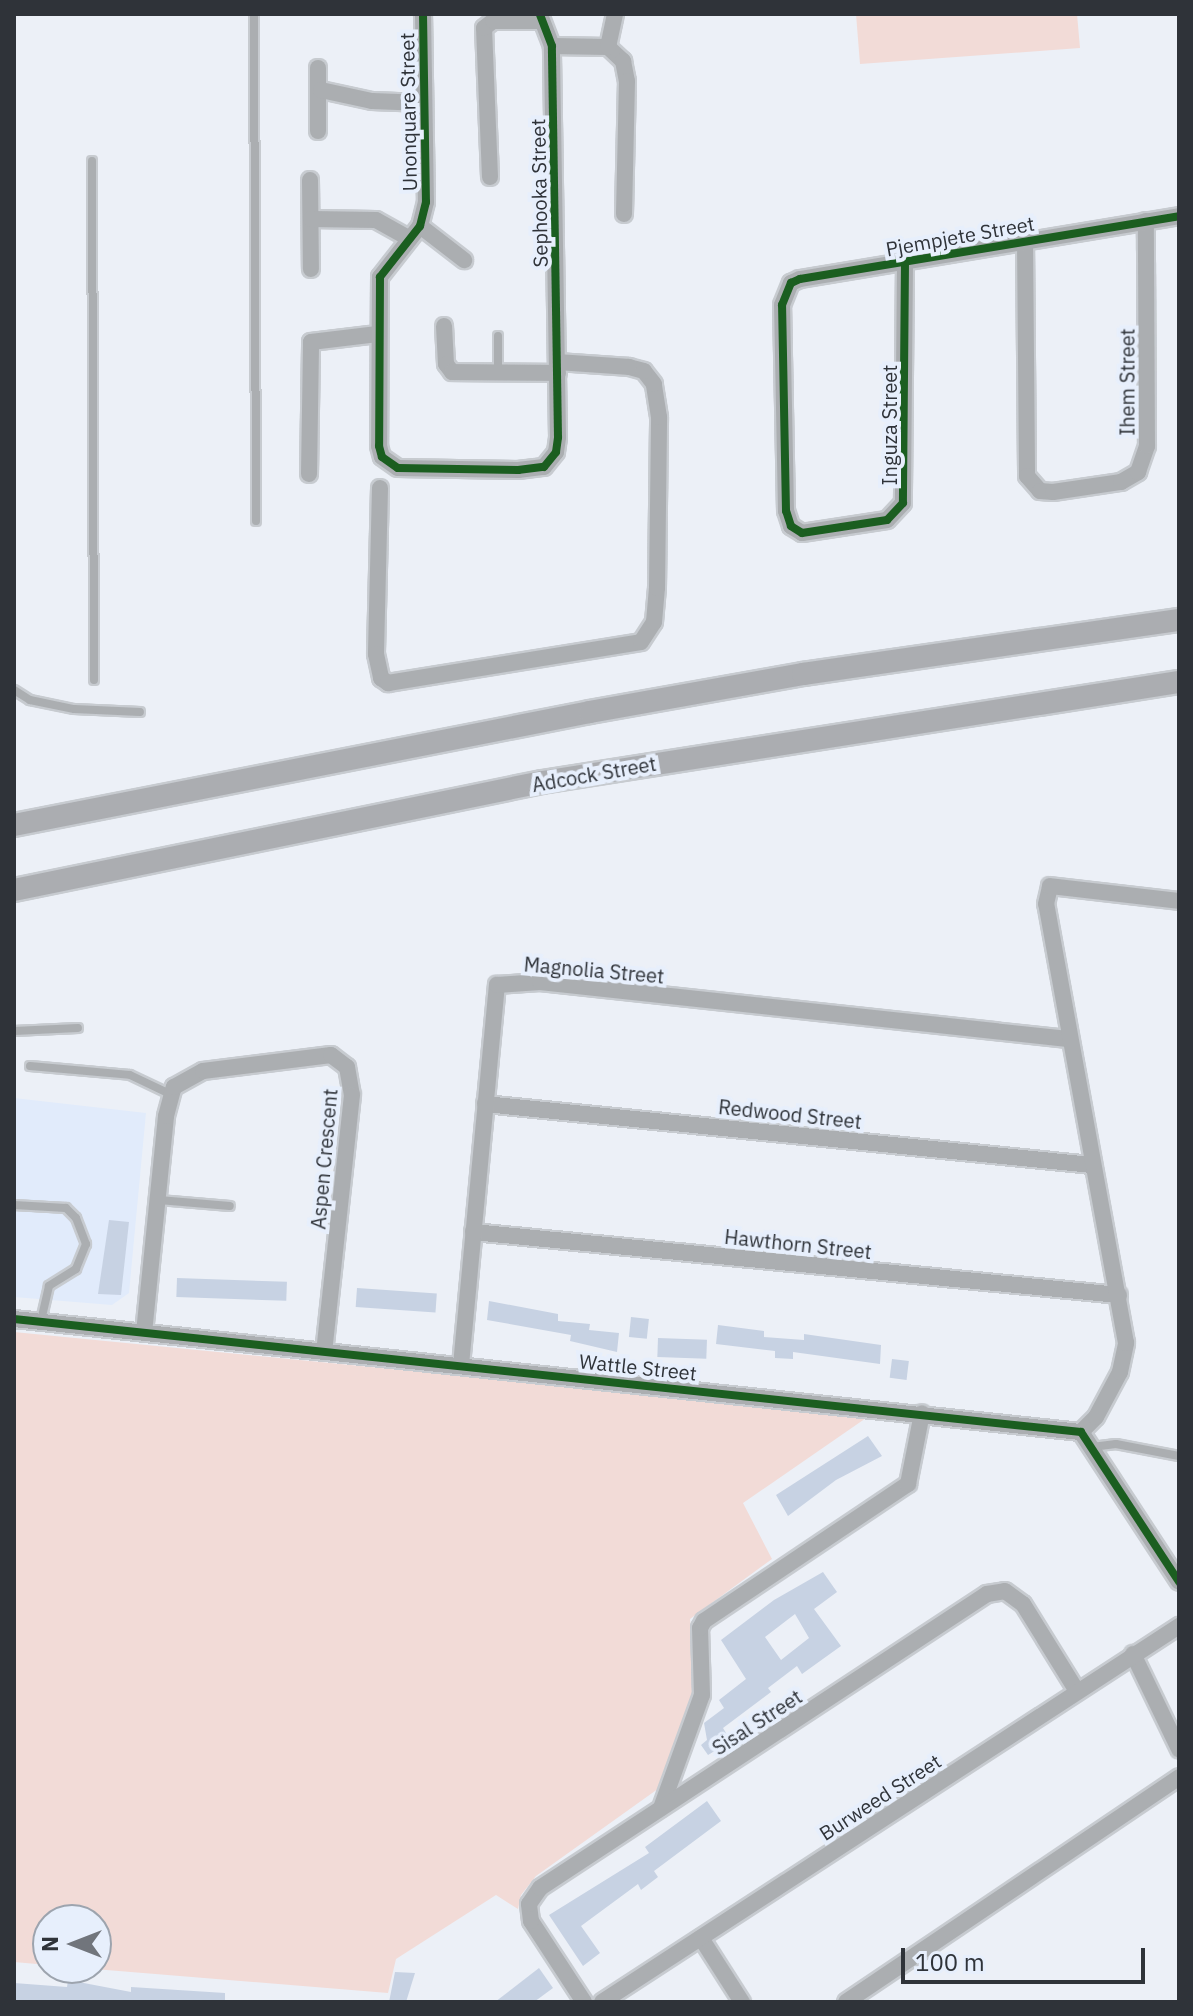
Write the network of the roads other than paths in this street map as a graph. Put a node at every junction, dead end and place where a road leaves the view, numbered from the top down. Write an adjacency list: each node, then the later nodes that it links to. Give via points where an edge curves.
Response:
1 (254, 14): 31 (lane)
2 (423, 14): 9 (street, Unonquare Street)
3 (615, 14): 6 (street)
4 (540, 18): 5 (street, Sephooka Street); 12 (street, via 493,21 484,28)
5 (552, 46): 6 (street); 27 (street, Sephooka Street)
6 (608, 47): 14 (street, via 626,69)
7 (318, 68): 8 (street)
8 (321, 90): 9 (street, via 372,101); 10 (street)
9 (424, 103): 18 (street, Unonquare Street, via 426,202)
10 (318, 131)
11 (92, 161): 33 (lane)
12 (490, 177)
13 (310, 180): 16 (street)
14 (624, 214)
15 (1179, 216): 17 (street, Pjempjete Street)
16 (311, 219): 18 (street, via 376,220); 22 (street)
17 (1146, 221): 19 (street, Pjempjete Street); 19 (street, Ihem Street, via 1147,446 1138,472 1121,482 1053,492 1040,491 1027,476)
18 (414, 232): 20 (street); 25 (street, Unonquare Street, via 380,277)
19 (1025, 241): 21 (street, Pjempjete Street)
20 (464, 260)
21 (905, 262): 24 (street, Pjempjete Street, via 791,283 784,296); 24 (street, Inguza Street, via 905,490 903,503 887,520 802,533 787,519)
22 (311, 269)
23 (444, 326): 28 (street, via 448,370)
24 (782, 326)
25 (378, 334): 27 (street, Unonquare Street, via 379,446 382,457 398,468 544,467 556,452); 29 (street, via 311,342)
26 (498, 336): 28 (lane)
27 (558, 367): 28 (street); 30 (street, via 629,367 644,371 654,384 659,417 657,588 654,622 641,642 388,683 381,678 376,654)
28 (498, 375)
29 (309, 474)
30 (380, 488)
31 (256, 521)
32 (1179, 620): 37 (main road, via 803,674)
33 (94, 680)
34 (1179, 682): 38 (main road, Adcock Street, via 542,782)
35 (14, 690): 36 (lane, via 30,700 74,709)
36 (140, 712)
37 (14, 825)
38 (14, 890)
39 (1179, 901): 42 (street, via 1050,886 1045,916)
40 (78, 1028): 41 (lane)
41 (14, 1031)
42 (1068, 1039): 45 (street, Magnolia Street, via 524,982 497,985); 46 (street)
43 (30, 1066): 44 (lane, via 130,1075)
44 (170, 1094): 47 (street); 55 (street, Aspen Crescent, via 189,1075 308,1055 331,1055 347,1067 352,1095)
45 (485, 1104): 46 (street, Redwood Street); 50 (street, Magnolia Street)
46 (1092, 1165): 51 (street)
47 (159, 1200): 49 (lane); 54 (street)
48 (14, 1205): 53 (lane, via 66,1208 86,1244 87,1253 76,1269 49,1286)
49 (230, 1206)
50 (473, 1232): 51 (street, Hawthorn Street); 56 (street, Magnolia Street)
51 (1119, 1295): 58 (street, via 1125,1358 1096,1417)
52 (14, 1319): 53 (street, Wattle Street)
53 (41, 1322): 54 (street, Wattle Street)
54 (144, 1333): 55 (street, Wattle Street)
55 (324, 1351): 56 (street, Wattle Street)
56 (461, 1365): 57 (street, Wattle Street)
57 (922, 1413): 58 (street, Wattle Street); 67 (street, via 908,1484 700,1628 702,1695)
58 (1081, 1432): 59 (street)
59 (1091, 1447): 60 (lane, via 1116,1444); 61 (street)
60 (1179, 1456)
61 (1177, 1575)
62 (1179, 1626): 63 (street, Burweed Street)
63 (1133, 1654): 64 (street, Burweed Street); 65 (street)
64 (1077, 1691): 67 (street, Sisal Street, via 1023,1604 996,1591); 68 (street, Burweed Street)
65 (1179, 1749)
66 (1179, 1777): 72 (street)
67 (661, 1808): 69 (street, Sisal Street, via 540,1888 529,1904 531,1921)
68 (701, 1938): 70 (street, Burweed Street); 71 (street)
69 (584, 2002)
70 (602, 2002)
71 (742, 2002)
72 (846, 2002)

